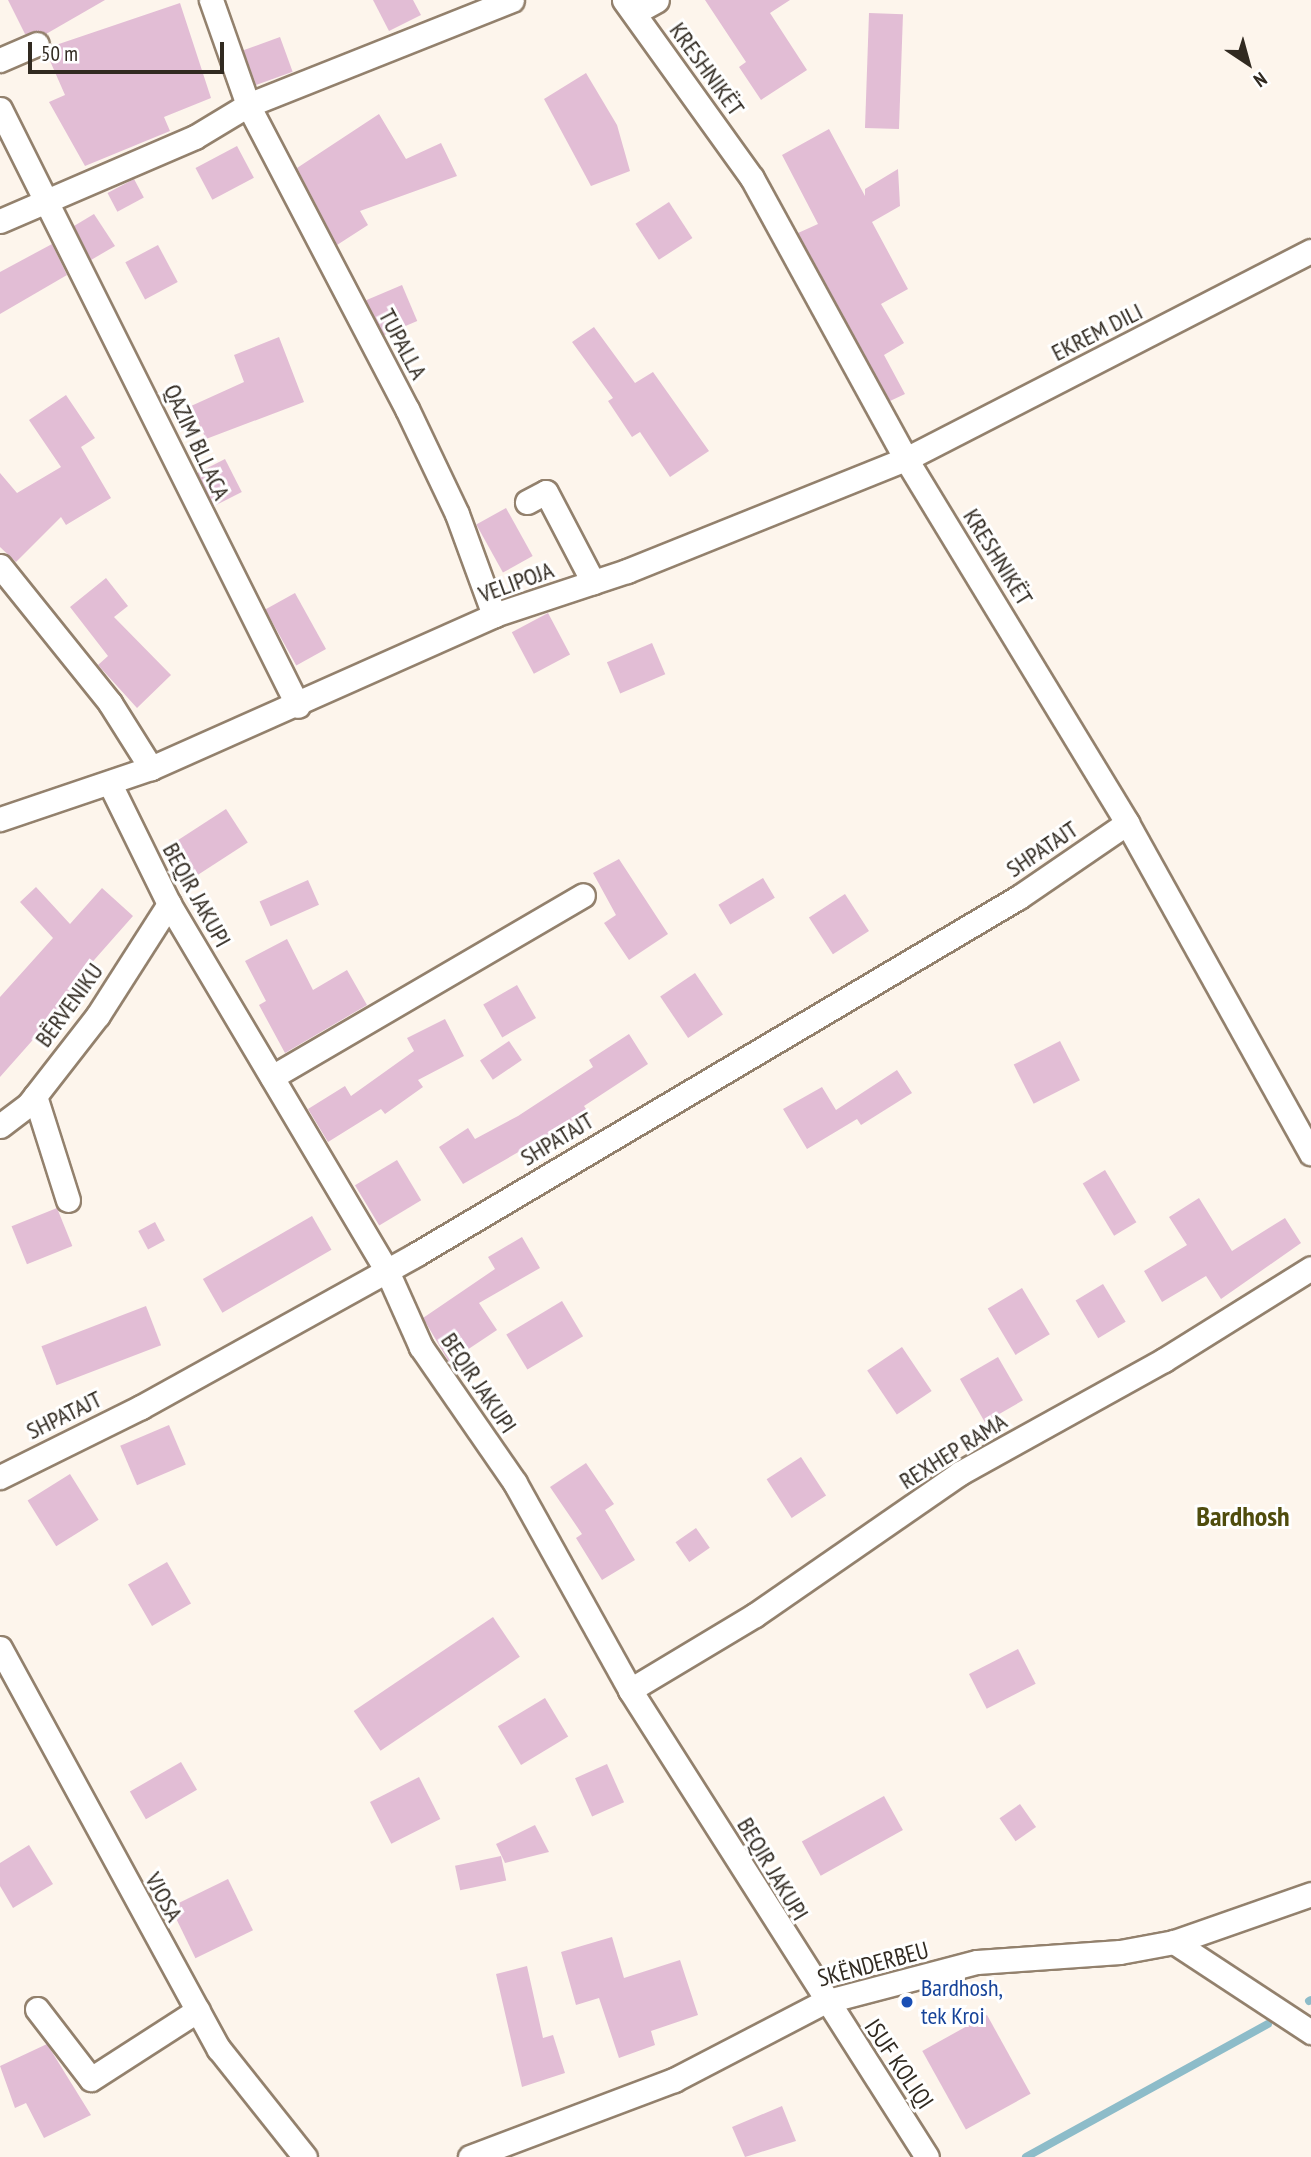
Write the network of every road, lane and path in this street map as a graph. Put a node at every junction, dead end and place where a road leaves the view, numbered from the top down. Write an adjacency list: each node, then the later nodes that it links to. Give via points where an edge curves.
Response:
1 (211, 0): 7 (street)
2 (512, 0): 7 (street)
3 (657, 0): 4 (street)
4 (629, 7): 12 (street, KRESHNIKËT, via 752,178)
5 (37, 44): 6 (street)
6 (0, 60)
7 (248, 105): 9 (street, via 195,137); 16 (street, TUPALLA, via 413,420 457,513)
8 (0, 109): 9 (street, QAZIM BLLACA)
9 (44, 201): 10 (street); 17 (street, QAZIM BLLACA, via 145,392)
10 (0, 221)
11 (1311, 251): 12 (street, EKREM DILI)
12 (906, 459): 15 (street, VELIPOJA); 21 (street, KRESHNIKËT)
13 (527, 502): 15 (street, via 546,492)
14 (0, 566): 18 (street, via 110,703)
15 (593, 582): 16 (street, VELIPOJA)
16 (494, 615): 17 (street, VELIPOJA)
17 (298, 706): 18 (street, VELIPOJA)
18 (151, 768): 19 (street, VELIPOJA)
19 (110, 784): 20 (street, VELIPOJA); 23 (street, BEQIR JAKUPI)
20 (0, 819)
21 (1127, 823): 27 (street, KRESHNIKËT); 30 (street, SHPATAJT, via 1019,897)
22 (583, 895): 24 (street)
23 (169, 904): 24 (street, BEQIR JAKUPI); 25 (street, BËRVENIKU, via 98,1015)
24 (272, 1077): 30 (street, BEQIR JAKUPI)
25 (35, 1096): 26 (street, BËRVENIKU); 28 (street)
26 (0, 1126)
27 (1311, 1153)
28 (68, 1200)
29 (1311, 1268): 33 (street, REXHEP RAMA, via 1164,1360 960,1473 755,1615)
30 (387, 1271): 31 (street, SHPATAJT, via 141,1407); 33 (street, BEQIR JAKUPI, via 421,1347 515,1483)
31 (0, 1477)
32 (0, 1648): 38 (street, VJOSA)
33 (630, 1690): 36 (street, BEQIR JAKUPI)
34 (1311, 1894): 35 (street, SKËNDERBEU)
35 (1174, 1942): 36 (street, SKËNDERBEU, via 1120,1952 977,1962); 39 (street)
36 (824, 2002): 41 (street, SKËNDERBEU, via 674,2080); 42 (street, ISUF KOLIQI, via 895,2099)
37 (37, 2009): 38 (street, via 91,2079)
38 (198, 2010): 40 (street, VJOSA, via 219,2049)
39 (1311, 2032)
40 (306, 2157)
41 (470, 2157)
42 (928, 2157)

